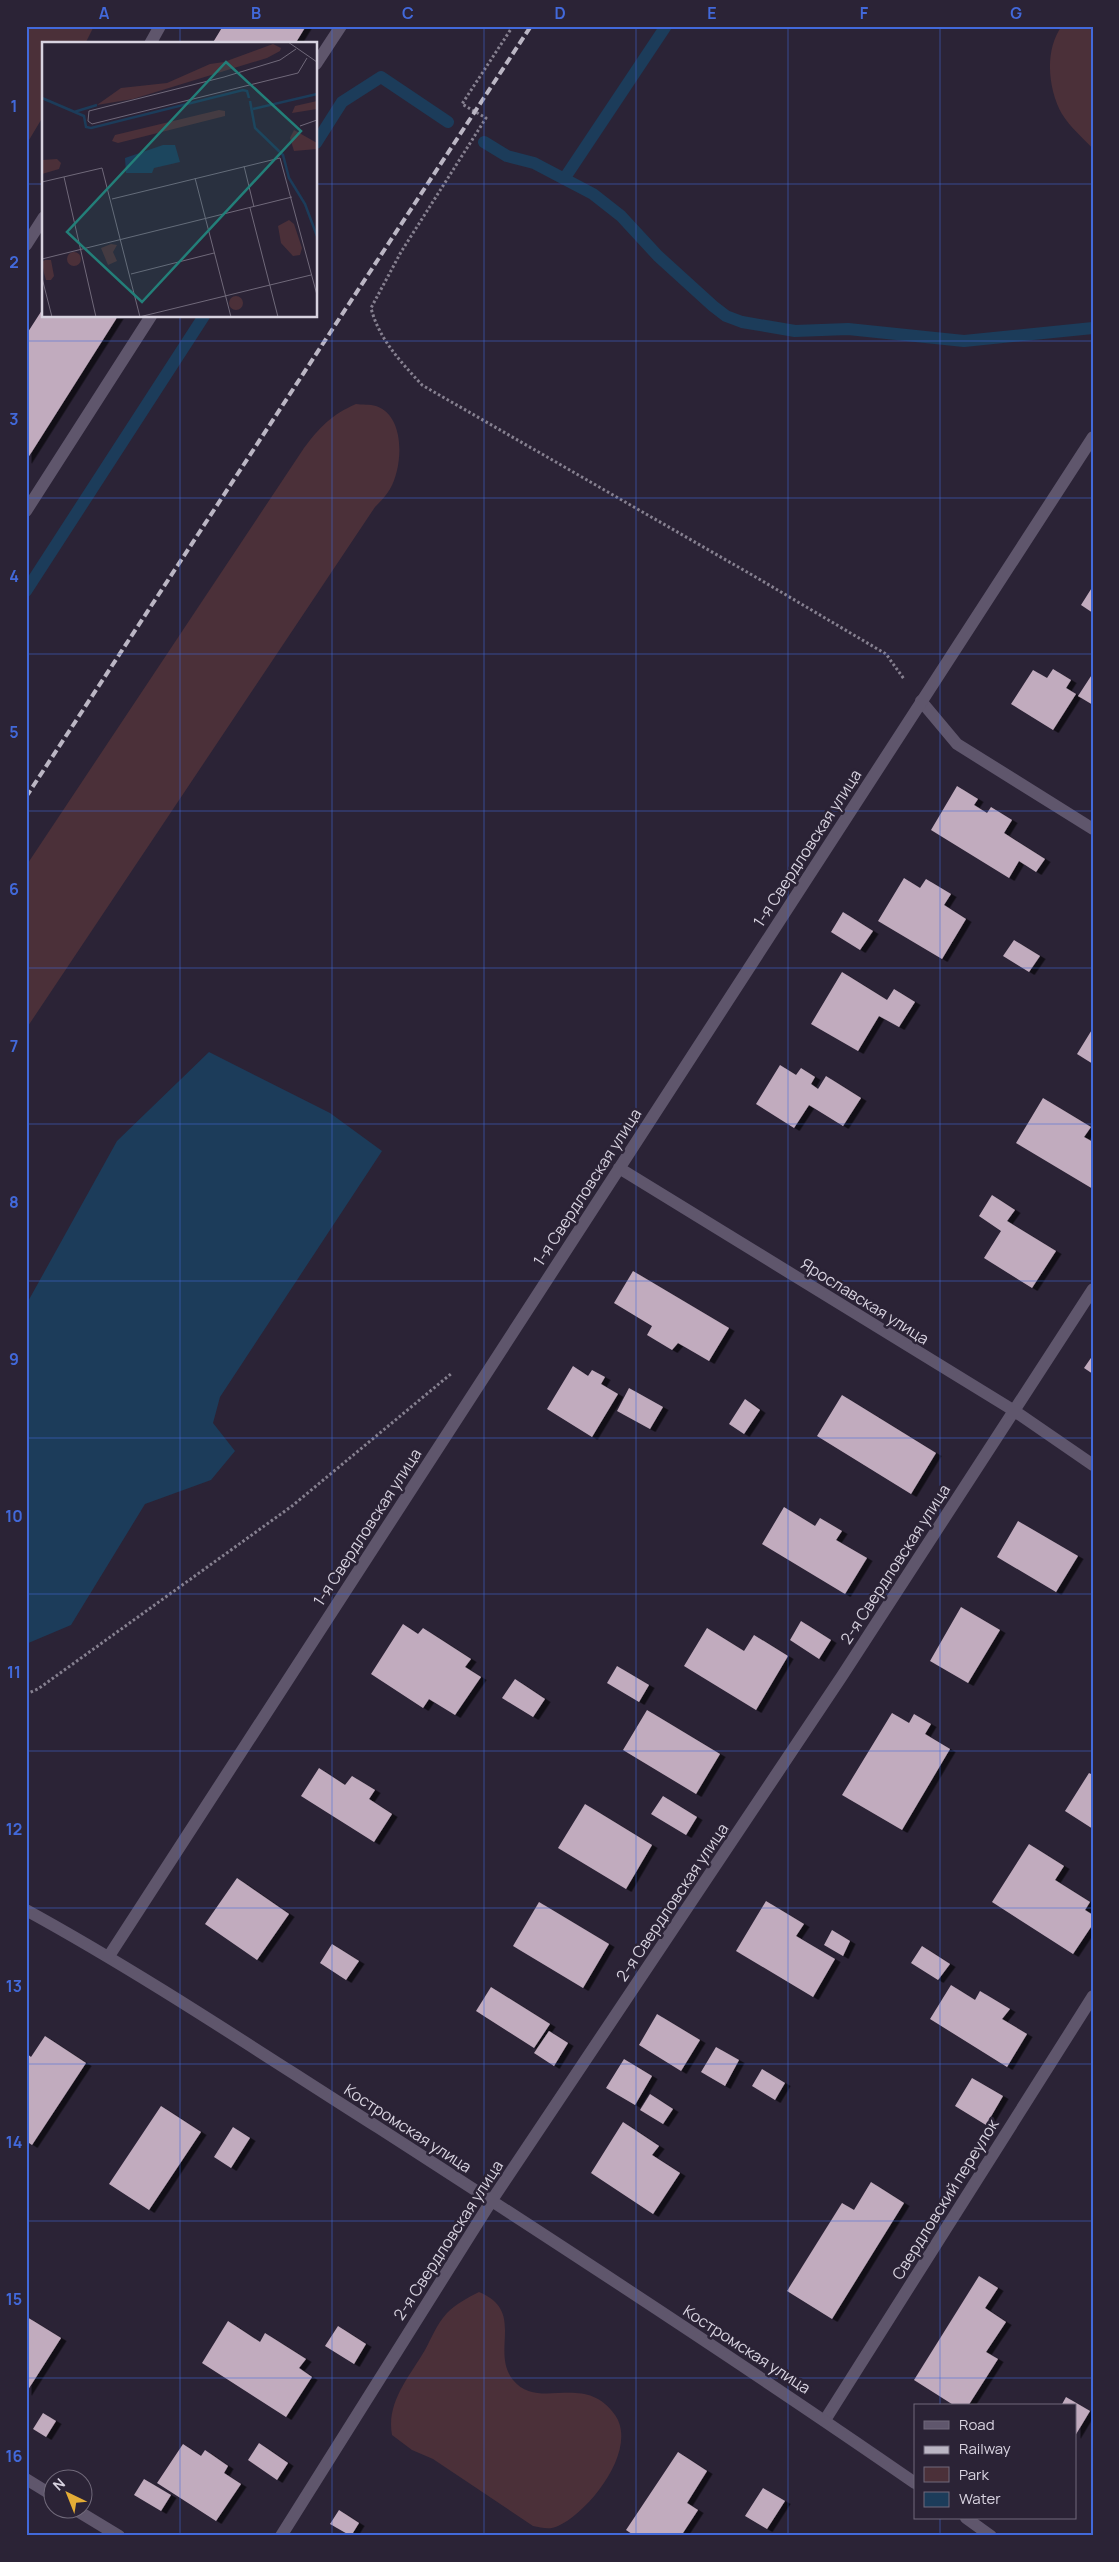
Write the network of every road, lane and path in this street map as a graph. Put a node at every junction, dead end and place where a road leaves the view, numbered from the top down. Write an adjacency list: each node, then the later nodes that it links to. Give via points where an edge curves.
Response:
1 (160, 26): 4 (street)
2 (341, 26): 5 (street)
3 (513, 26): 11 (path, via 462,104 486,118 401,252 371,308 375,324 394,355 422,385 886,654)
4 (151, 42)
5 (318, 61)
6 (42, 220): 7 (street)
7 (26, 245)
8 (150, 318): 10 (street)
9 (1093, 438): 11 (street, 1-я Свердловская улица)
10 (26, 511)
11 (921, 702): 12 (street, via 957,744); 13 (street, 1-я Свердловская улица)
12 (1093, 829)
13 (619, 1168): 16 (street, Ярославская улица); 20 (street, 1-я Свердловская улица)
14 (1093, 1289): 16 (street, 2-я Свердловская улица)
15 (458, 1368): 18 (path, via 292,1506 38,1689)
16 (1013, 1410): 17 (street, Ярославская улица); 22 (street, 2-я Свердловская улица, via 842,1676)
17 (1093, 1464)
18 (26, 1694)
19 (26, 1910): 20 (street, Костромская улица)
20 (109, 1956): 22 (street, Костромская улица)
21 (1093, 1996): 23 (street, Свердловский переулок)
22 (492, 2200): 23 (street, Костромская улица); 30 (street, 2-я Свердловская улица)
23 (824, 2420): 25 (street, Костромская улица)
24 (26, 2479): 26 (street)
25 (914, 2482)
26 (42, 2489)
27 (92, 2520): 29 (street)
28 (969, 2520): 31 (street)
29 (119, 2536)
30 (281, 2536)
31 (991, 2536)

